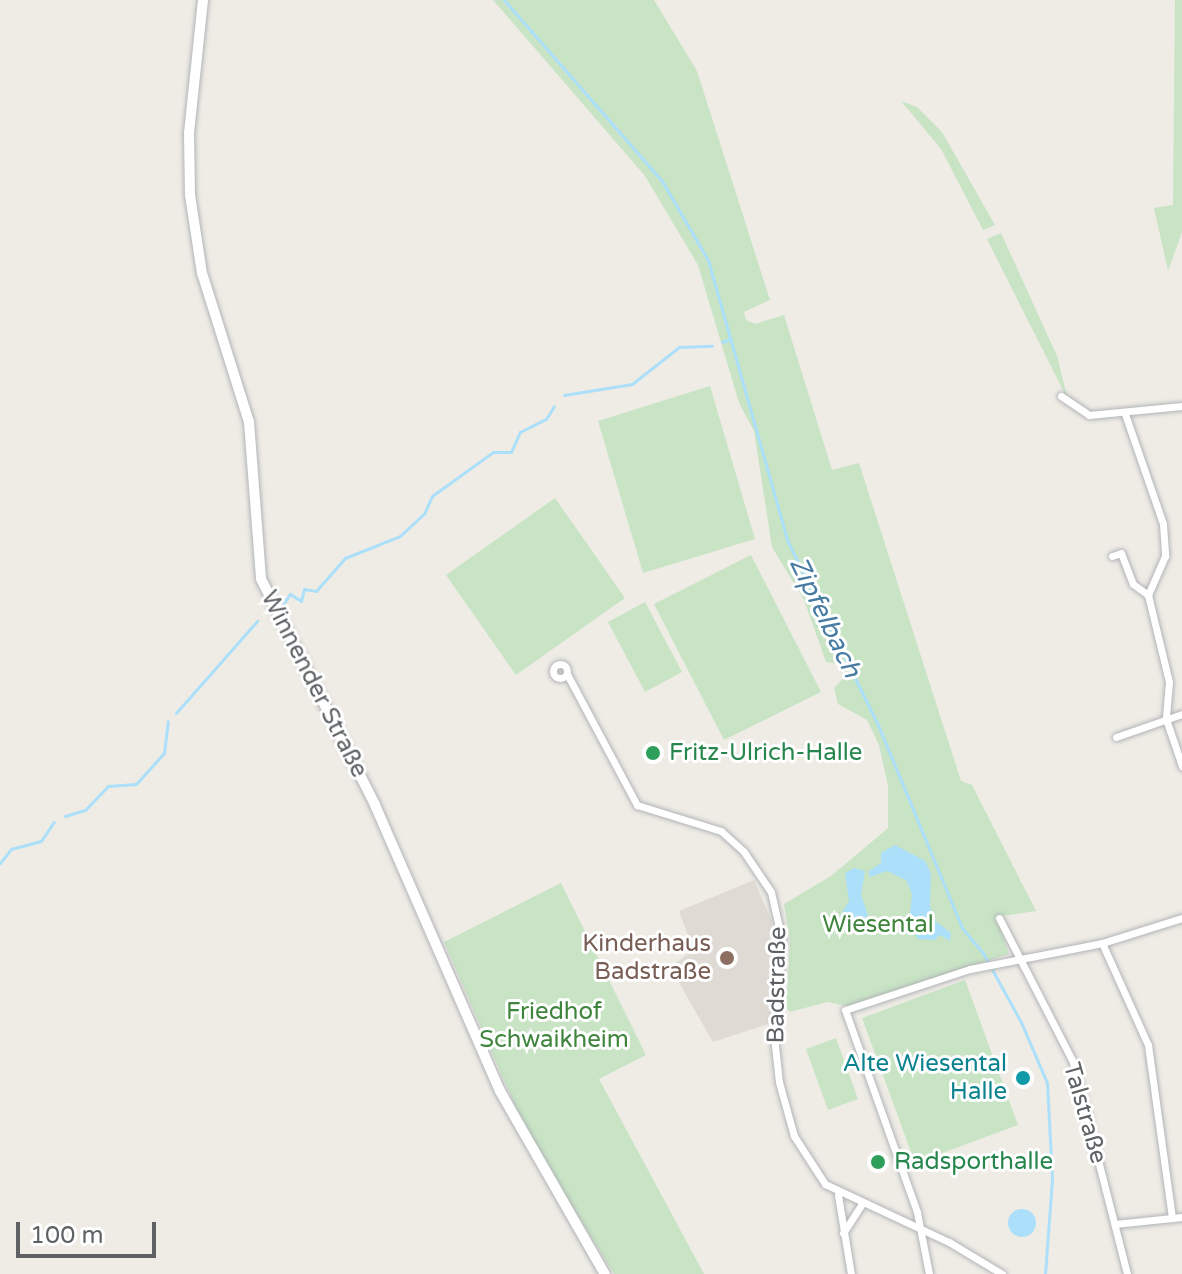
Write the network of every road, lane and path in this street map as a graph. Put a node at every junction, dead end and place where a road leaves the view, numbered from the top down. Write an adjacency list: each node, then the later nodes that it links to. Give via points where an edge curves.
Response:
1 (203, 0): 23 (main road, Winnender Straße, via 189,133 190,195 202,273 249,422 261,579 375,805 500,1091)
2 (1061, 396): 4 (street, via 1089,415)
3 (1182, 406): 4 (street)
4 (1125, 414): 6 (street, via 1163,524 1165,556)
5 (1112, 556): 6 (street, via 1121,553 1133,584)
6 (1148, 595): 9 (street, via 1169,682)
7 (567, 674): 16 (street, Badstraße, via 637,805 721,831 764,877 781,925 774,1037 785,1110 812,1167)
8 (1182, 714): 9 (street)
9 (1166, 719): 10 (street); 11 (street)
10 (1116, 737)
11 (1181, 760)
12 (999, 918): 15 (street, Talstraße)
13 (1182, 918): 14 (street)
14 (1102, 943): 15 (street); 19 (street, via 1148,1045)
15 (1021, 959): 20 (street, Talstraße, via 1073,1062); 21 (street, via 970,969 845,1010)
16 (838, 1195): 17 (street, Badstraße); 22 (street)
17 (861, 1205): 21 (street, Badstraße); 22 (street)
18 (1182, 1217): 19 (street)
19 (1172, 1218): 20 (street)
20 (1115, 1224): 27 (street, Talstraße)
21 (922, 1230): 25 (street); 26 (street, Badstraße)
22 (843, 1233): 24 (street)
23 (605, 1274)
24 (851, 1274)
25 (929, 1274)
26 (1002, 1274)
27 (1127, 1274)

